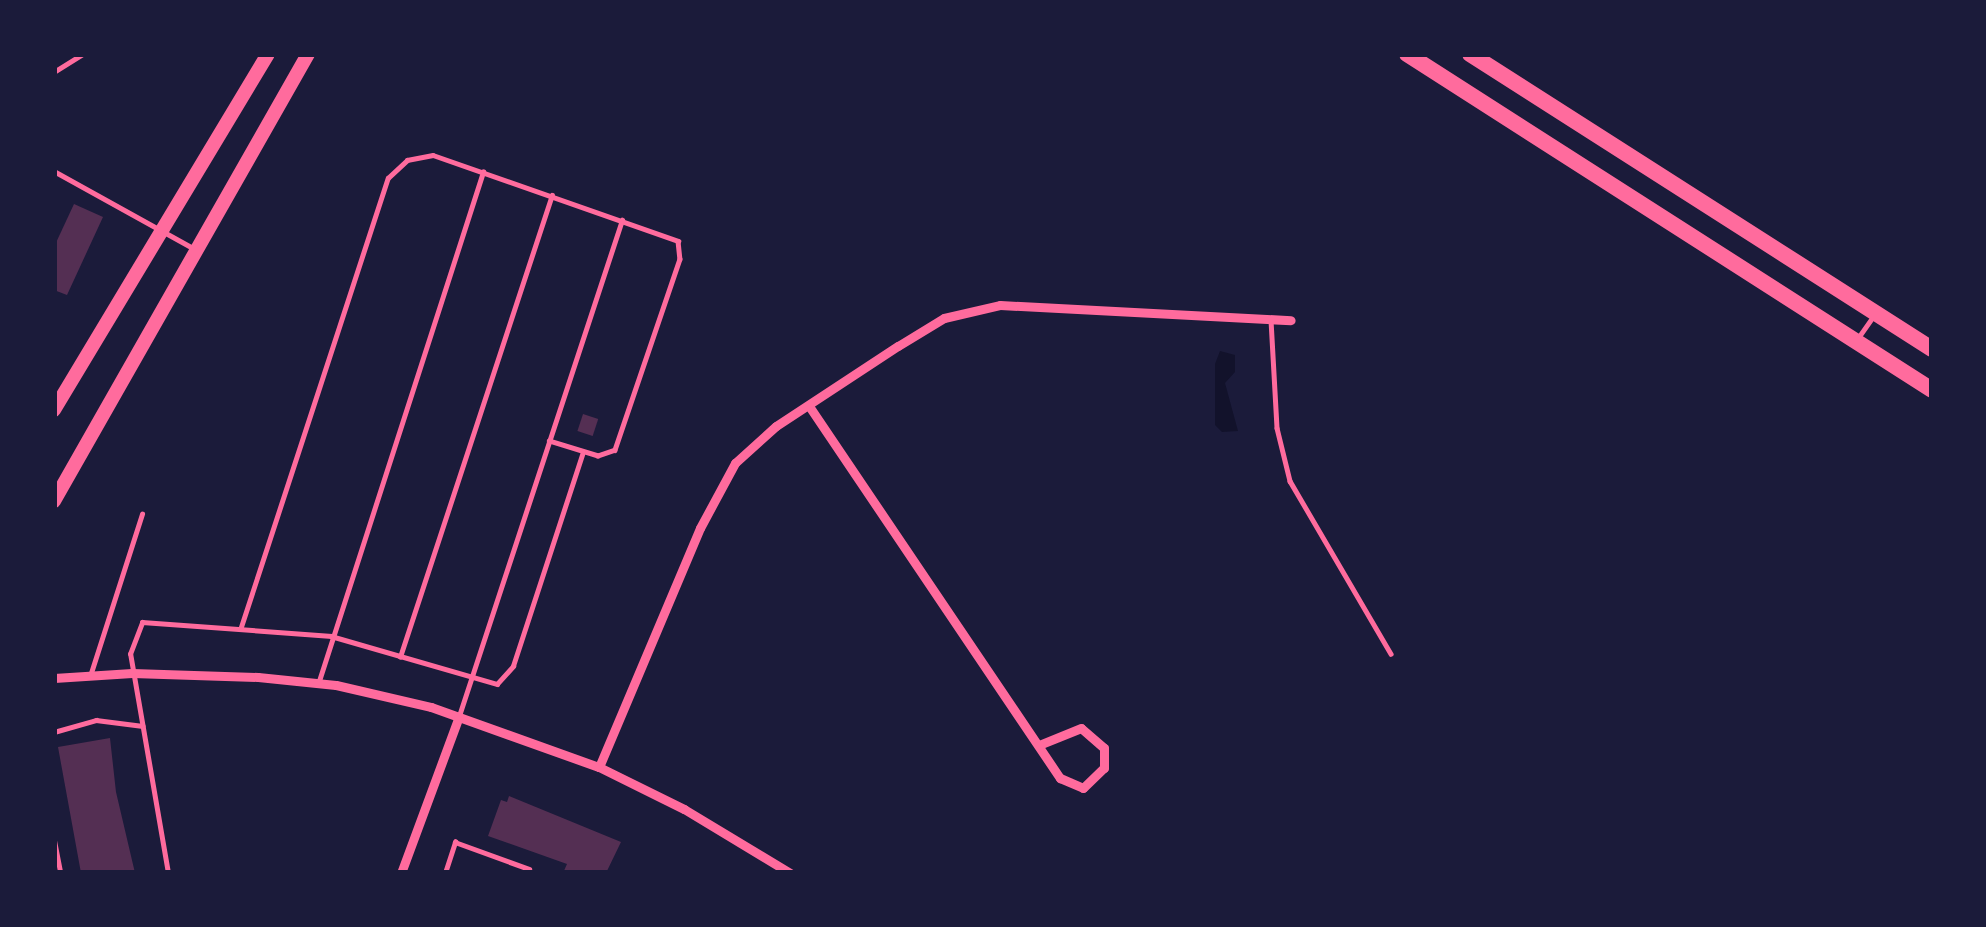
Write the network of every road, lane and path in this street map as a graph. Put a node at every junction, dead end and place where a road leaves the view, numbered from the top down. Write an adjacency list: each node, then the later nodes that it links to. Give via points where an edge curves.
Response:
1 (82, 54): 6 (lane)
2 (268, 54): 11 (main road)
3 (308, 54): 12 (main road)
4 (1407, 54): 16 (highway)
5 (1470, 54): 13 (highway)
6 (54, 72)
7 (54, 171): 11 (lane)
8 (483, 172): 9 (lane); 25 (lane, via 433,155 407,160 388,178); 26 (lane)
9 (552, 195): 10 (lane); 28 (lane)
10 (622, 219): 21 (lane); 22 (lane, via 669,235 680,259 615,450)
11 (160, 229): 12 (lane); 20 (main road)
12 (195, 249): 23 (main road)
13 (1875, 313): 16 (lane); 17 (highway)
14 (1271, 320): 15 (street); 19 (street, via 1019,304 962,311); 27 (lane, via 1277,428 1290,481)
15 (1291, 320)
16 (1856, 341): 18 (highway)
17 (1932, 349)
18 (1932, 390)
19 (809, 406): 37 (street); 38 (street, via 747,449 716,495)
20 (54, 410)
21 (549, 441): 22 (lane); 32 (lane)
22 (583, 452): 32 (lane, via 513,666 497,684)
23 (54, 501)
24 (142, 514): 29 (lane)
25 (242, 627): 26 (lane); 30 (lane, via 142,622)
26 (331, 636): 28 (lane); 33 (lane)
27 (1391, 654)
28 (400, 658): 32 (lane)
29 (91, 673): 30 (street); 31 (street)
30 (132, 673): 33 (street); 35 (lane)
31 (54, 675)
32 (470, 680): 34 (lane)
33 (318, 682): 34 (street)
34 (459, 716): 38 (street); 43 (street)
35 (143, 726): 36 (lane, via 96,720); 42 (lane)
36 (54, 732)
37 (1039, 745): 37 (street, via 1074,787 1092,784 1104,768 1099,739 1081,728)
38 (599, 767): 45 (street)
39 (54, 838): 41 (lane)
40 (529, 868): 44 (lane, via 455,842)
41 (61, 873)
42 (168, 873)
43 (400, 873)
44 (445, 873)
45 (790, 873)

